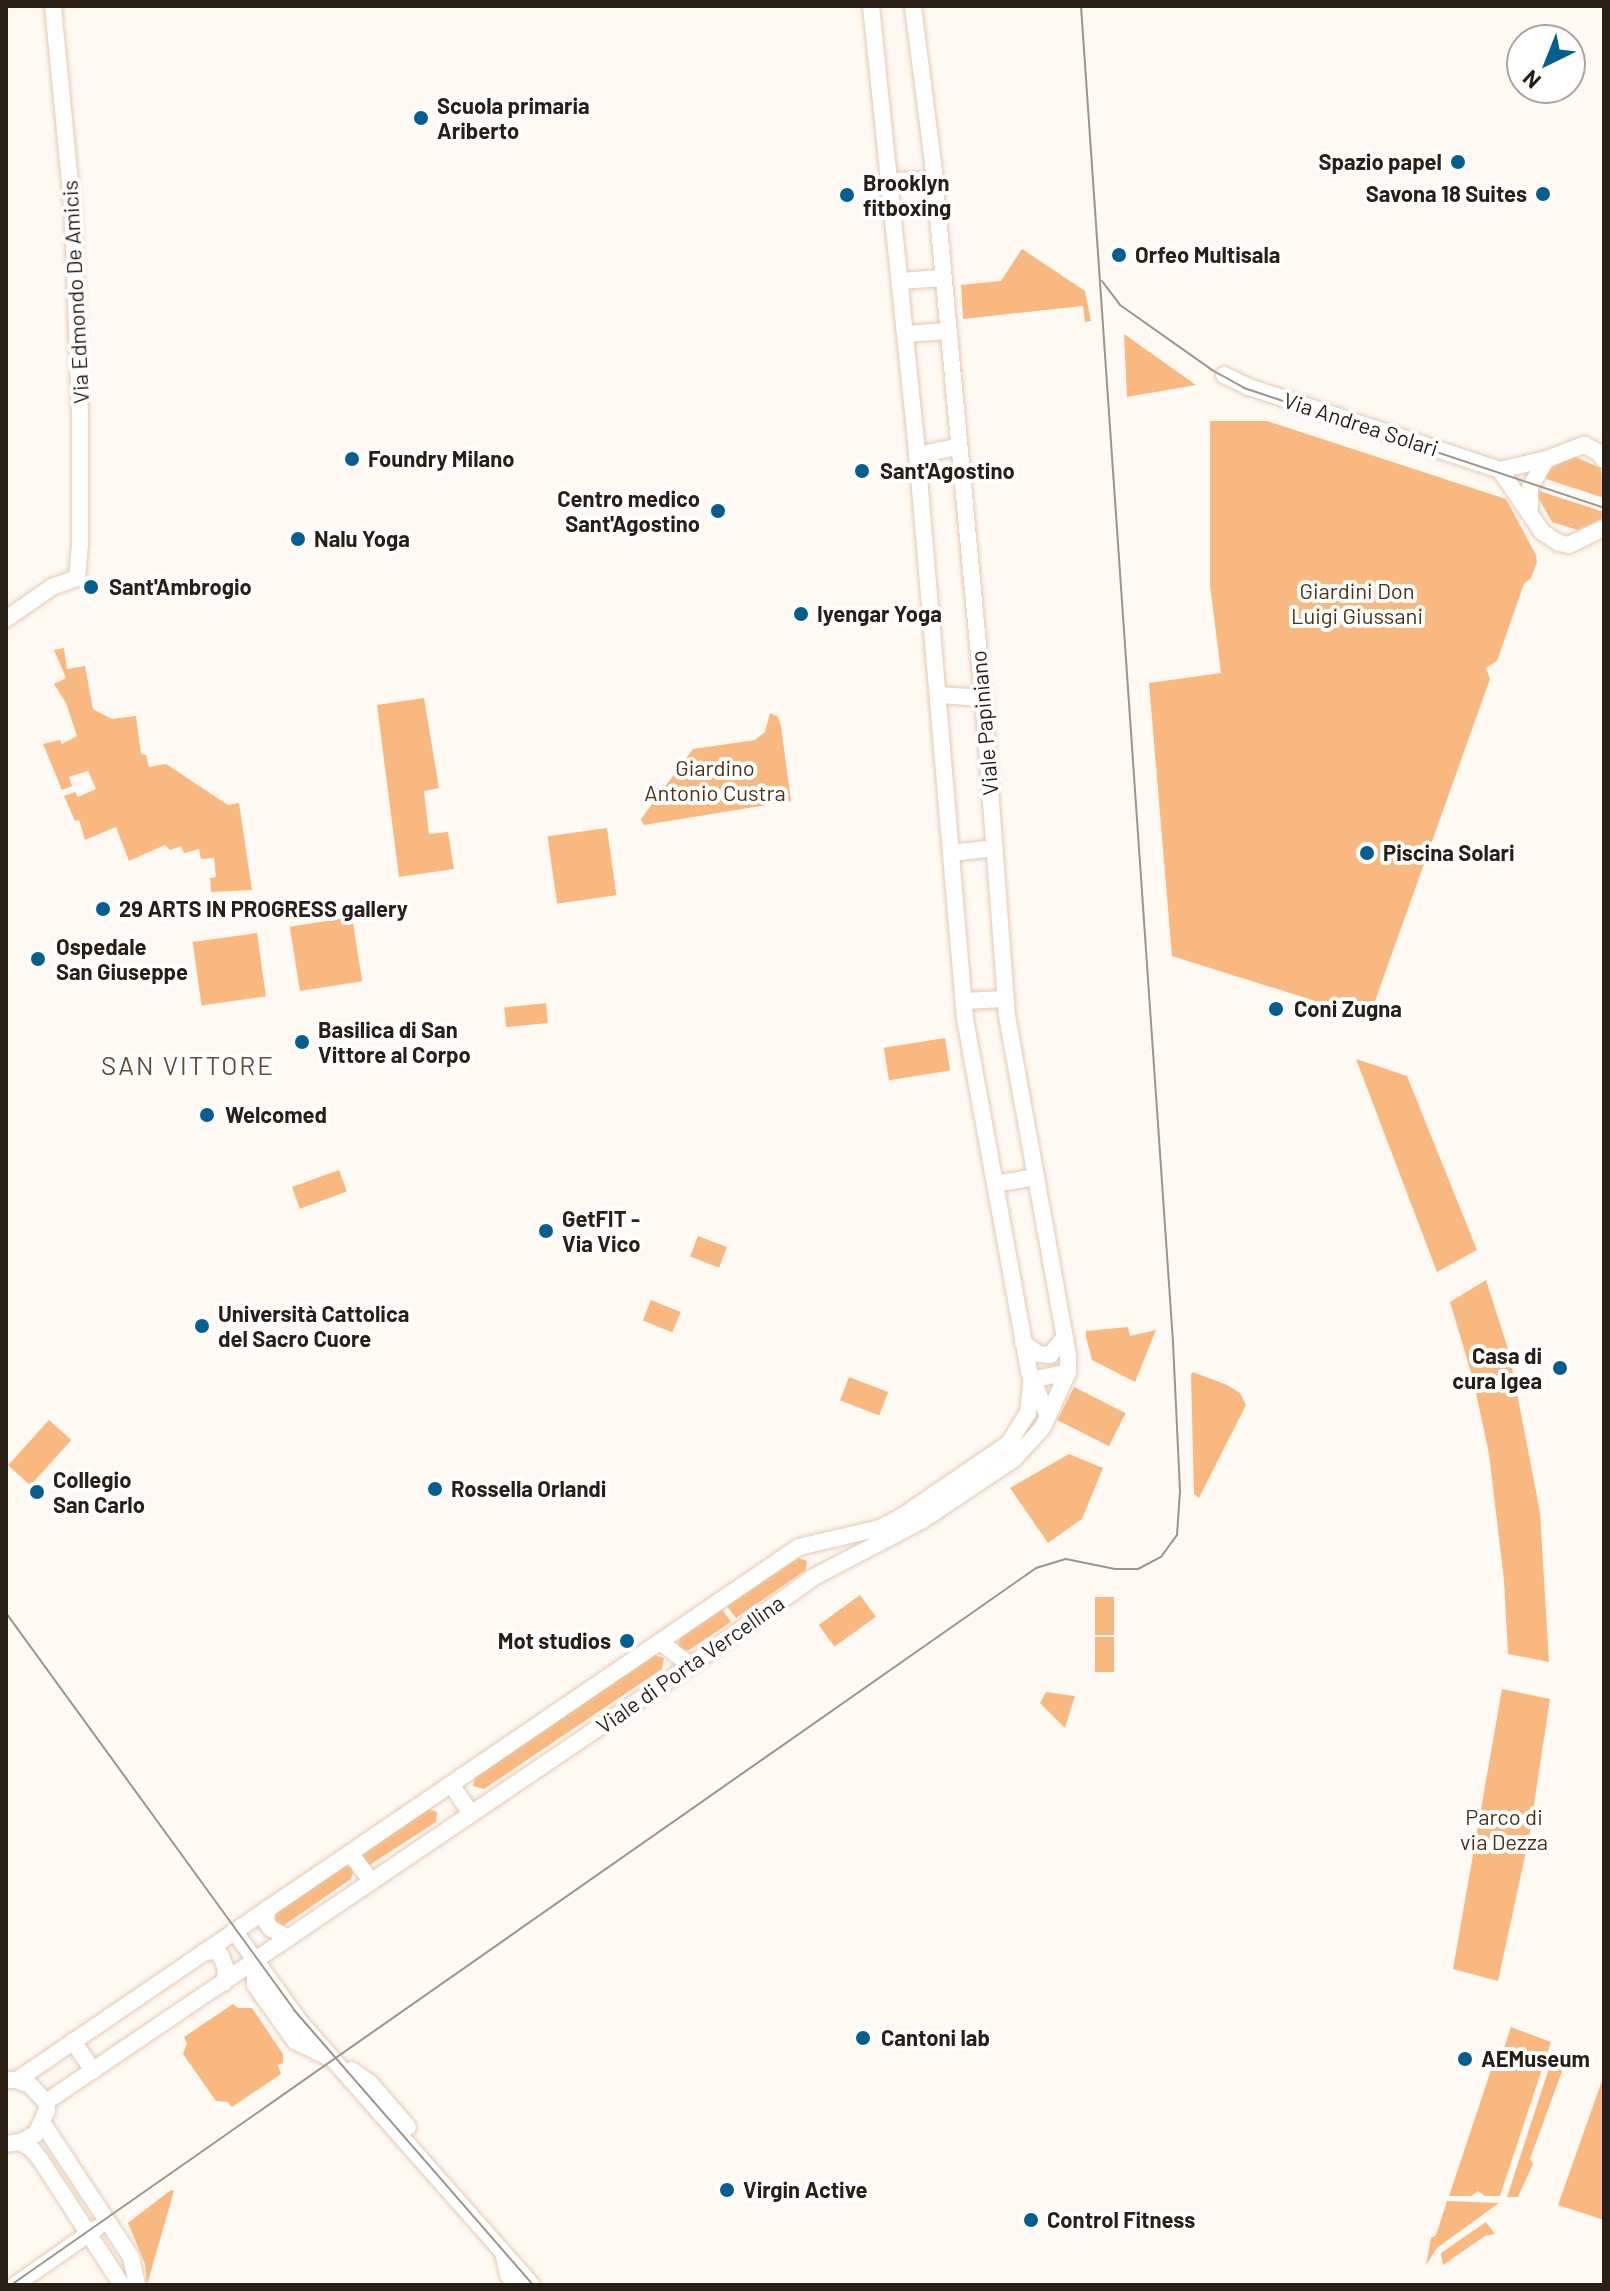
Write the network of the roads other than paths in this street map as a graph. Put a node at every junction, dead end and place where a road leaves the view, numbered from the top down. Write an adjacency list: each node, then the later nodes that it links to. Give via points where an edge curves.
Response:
1 (53, 6): 18 (main road, Via Edmondo De Amicis, via 73,214 81,427 77,578 52,587)
2 (871, 6): 5 (main road, Viale Papiniano)
3 (913, 6): 4 (main road, Viale Papiniano)
4 (935, 180): 5 (main road); 6 (main road, Viale Papiniano)
5 (890, 181): 7 (main road, Viale Papiniano)
6 (943, 278): 7 (main road); 8 (main road, Viale Papiniano)
7 (900, 281): 9 (main road, Viale Papiniano)
8 (947, 331): 9 (main road); 11 (main road, Viale Papiniano)
9 (905, 334): 12 (main road, Viale Papiniano)
10 (1224, 375): 15 (main road, Via Andrea Solari)
11 (957, 447): 12 (main road); 20 (main road, Viale Papiniano)
12 (917, 455): 19 (main road, Viale Papiniano)
13 (1547, 459): 14 (main road, via 1584,445); 15 (main road); 16 (main road, via 1530,487)
14 (1604, 460)
15 (1500, 470): 16 (main road)
16 (1530, 509): 17 (main road, via 1542,532 1559,543 1569,545)
17 (1604, 528)
18 (6, 619)
19 (939, 695): 20 (main road); 22 (main road, Viale Papiniano)
20 (983, 698): 21 (main road, Viale Papiniano)
21 (995, 848): 22 (main road); 23 (main road, Viale Papiniano)
22 (951, 853): 24 (main road, Viale Papiniano)
23 (1005, 999): 24 (main road); 25 (main road, Viale Papiniano)
24 (964, 1001): 26 (main road, Viale Papiniano)
25 (1036, 1177): 26 (main road); 27 (main road, Viale Papiniano)
26 (995, 1184): 28 (main road, Viale Papiniano)
27 (1065, 1337): 28 (main road, via 1050,1355); 29 (main road, Viale Papiniano)
28 (1023, 1343): 30 (main road, Viale Papiniano)
29 (1068, 1372): 30 (main road); 31 (main road, Viale di Porta Vercellina)
30 (1031, 1380): 31 (main road); 32 (main road, Viale di Porta Vercellina, via 1028,1413 1009,1443 880,1528)
31 (1048, 1416): 33 (main road, Viale di Porta Vercellina, via 1036,1438 1014,1459 912,1526)
32 (799, 1547): 33 (main road, via 816,1560); 34 (main road, Viale di Porta Vercellina)
33 (814, 1577): 35 (main road, Viale di Porta Vercellina)
34 (660, 1642): 35 (main road); 36 (main road, Viale di Porta Vercellina)
35 (691, 1665): 37 (main road, Viale di Porta Vercellina)
36 (451, 1784): 37 (main road); 38 (main road, Viale di Porta Vercellina)
37 (471, 1814): 39 (main road, Viale di Porta Vercellina)
38 (350, 1853): 39 (main road); 40 (main road, Viale di Porta Vercellina)
39 (371, 1881): 42 (main road, Viale di Porta Vercellina)
40 (268, 1908): 41 (main road, Viale di Porta Vercellina); 42 (main road, via 270,1928)
41 (234, 1931): 43 (main road, Viale di Porta Vercellina); 44 (main road)
42 (288, 1938): 44 (main road, Viale di Porta Vercellina)
43 (204, 1952): 45 (main road, via 221,1956); 46 (main road, Viale di Porta Vercellina)
44 (255, 1960): 45 (main road, Viale di Porta Vercellina); 54 (main road, via 300,2022)
45 (224, 1983): 47 (main road, Viale di Porta Vercellina)
46 (73, 2041): 47 (main road); 48 (main road, Viale di Porta Vercellina)
47 (93, 2071): 49 (main road, Viale di Porta Vercellina)
48 (12, 2080): 49 (main road, via 39,2091)
49 (46, 2102): 50 (main road)
50 (43, 2124): 51 (main road, via 36,2134); 52 (main road)
51 (13, 2143): 53 (main road, via 37,2155)
52 (108, 2220): 53 (main road); 57 (main road, via 131,2257)
53 (90, 2233): 55 (main road); 56 (main road)
54 (502, 2252): 58 (main road); 59 (main road)
55 (15, 2285)
56 (122, 2285)
57 (137, 2285)
58 (516, 2285)
59 (532, 2285)

